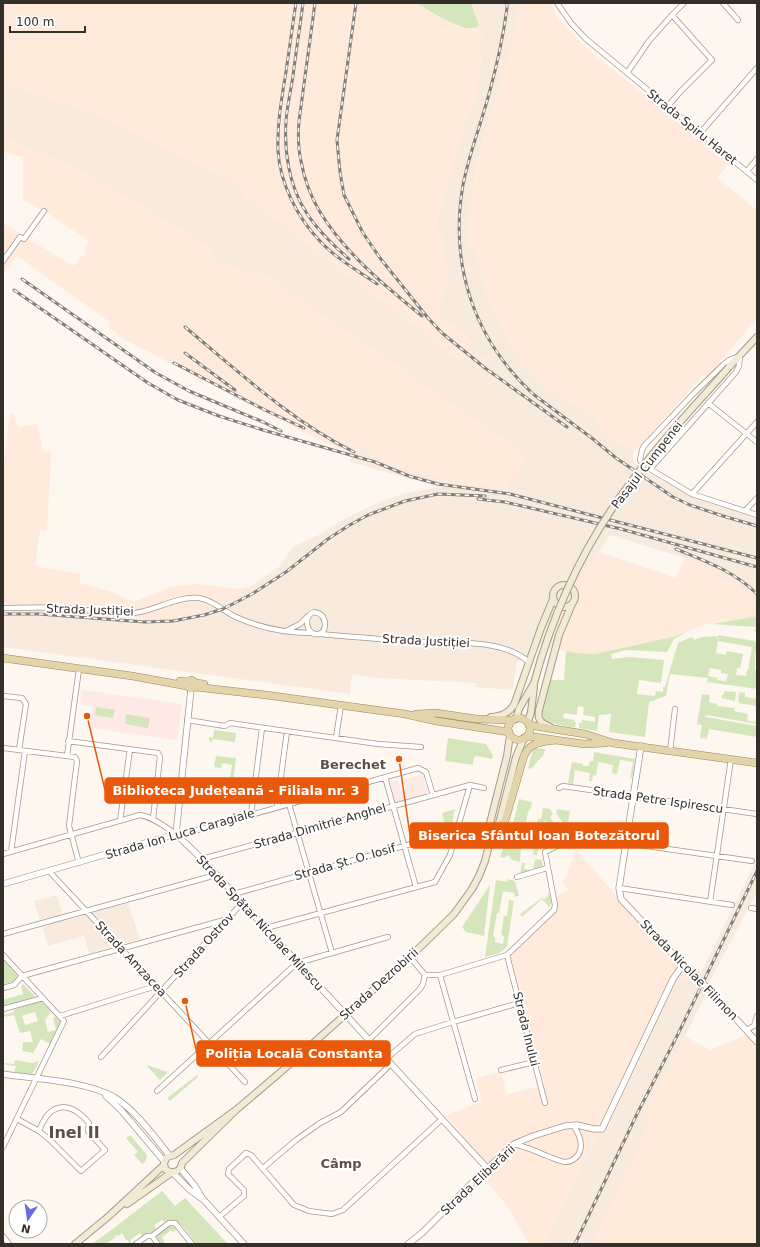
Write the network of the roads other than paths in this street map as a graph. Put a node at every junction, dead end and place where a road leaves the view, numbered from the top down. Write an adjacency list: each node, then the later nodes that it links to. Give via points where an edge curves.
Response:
1 (557, 3): 7 (street, Strada Spiru Haret, via 586,39)
2 (684, 3): 4 (street)
3 (723, 3): 5 (street)
4 (672, 15): 7 (street, via 649,41); 8 (street, via 712,60)
5 (738, 20)
6 (757, 68): 9 (street)
7 (628, 74): 8 (street, Strada Spiru Haret)
8 (668, 106): 9 (street, Strada Spiru Haret)
9 (700, 133): 11 (street, Strada Spiru Haret)
10 (757, 159): 11 (street)
11 (747, 171): 12 (street, Strada Spiru Haret)
12 (757, 180)
13 (44, 211): 14 (street, via 24,239 20,237)
14 (3, 261)
15 (757, 337): 16 (main road, Pasajul Cumpenei)
16 (740, 356): 17 (street, via 736,372); 21 (street, via 724,364 644,446 640,460); 39 (main road, Pasajul Cumpenei, bridge, via 678,425 616,502 594,537 556,615)
17 (708, 403): 19 (street); 21 (street)
18 (757, 422): 19 (street)
19 (746, 434): 20 (street); 22 (street)
20 (757, 442)
21 (650, 469): 22 (street)
22 (692, 494): 24 (street)
23 (757, 498): 24 (street)
24 (745, 511): 25 (street)
25 (757, 515)
26 (552, 599): 27 (main road, via 560,607); 27 (main road, via 554,589 566,585 574,591 575,598); 34 (main road)
27 (572, 604): 44 (main road, via 559,635)
28 (3, 608): 30 (street, Strada Justiției, via 59,608 124,613 196,598 213,603 234,616 258,626)
29 (309, 615): 30 (street, via 300,624); 31 (street, via 308,626); 32 (street, via 317,612 323,616 325,628)
30 (286, 631): 31 (street, Strada Justiției)
31 (313, 634): 32 (street)
32 (320, 634): 34 (street, Strada Justiției, via 473,643 510,651)
33 (3, 658): 35 (main road)
34 (529, 662): 36 (main road)
35 (79, 669): 37 (main road); 61 (street)
36 (526, 673): 45 (main road); 50 (main road, via 510,711 499,716)
37 (132, 676): 38 (main road); 40 (main road)
38 (168, 680): 40 (main road); 41 (main road, via 192,678)
39 (534, 683): 45 (main road); 48 (main road)
40 (191, 685): 41 (main road); 42 (main road); 52 (street)
41 (217, 687): 42 (main road)
42 (258, 694): 46 (main road)
43 (3, 696): 67 (street, via 22,698 26,704)
44 (542, 696): 48 (main road); 55 (main road, via 538,718 543,724)
45 (524, 700): 51 (main road)
46 (341, 705): 49 (main road); 59 (street)
47 (675, 709): 69 (street)
48 (531, 712): 53 (main road)
49 (405, 714): 50 (main road, via 436,713); 57 (main road)
50 (476, 719): 51 (main road)
51 (514, 719): 53 (main road, via 522,719); 57 (main road, via 509,726)
52 (187, 720): 54 (street); 91 (street)
53 (529, 724): 55 (main road); 58 (main road, via 530,730)
54 (262, 728): 56 (street); 83 (street)
55 (557, 730): 62 (main road, via 585,734)
56 (287, 731): 59 (street); 81 (street)
57 (510, 733): 58 (main road, via 517,739); 92 (main road, Strada Dezrobirii, via 507,756 490,823)
58 (526, 737): 60 (main road); 87 (main road, Strada Dezrobirii, via 516,757)
59 (336, 738): 64 (street)
60 (556, 740): 62 (main road, via 584,744); 87 (main road, via 535,744 526,751 505,821)
61 (68, 741): 66 (street); 70 (street)
62 (613, 743): 63 (main road)
63 (641, 746): 69 (main road); 78 (street)
64 (421, 747)
65 (3, 748): 67 (street)
66 (130, 749): 85 (street, via 155,752 160,757); 86 (street)
67 (19, 750): 68 (street)
68 (25, 751): 70 (street); 95 (street)
69 (670, 751): 71 (main road)
70 (67, 756): 90 (street, via 75,757 77,761 69,826)
71 (731, 759): 72 (main road); 82 (street)
72 (757, 763)
73 (385, 777): 77 (street, Strada Ion Luca Caragiale, via 418,768 426,772); 79 (street, Strada Ion Luca Caragiale); 80 (street)
74 (470, 784): 75 (street); 77 (street, Strada Dimitrie Anghel); 88 (street)
75 (484, 788)
76 (559, 788): 78 (street, Strada Petre Ispirescu, via 563,786)
77 (433, 795): 80 (street, Strada Dimitrie Anghel)
78 (633, 796): 82 (street, Strada Petre Ispirescu); 93 (street)
79 (290, 804): 81 (street, Strada Ion Luca Caragiale); 89 (street)
80 (393, 806): 89 (street, Strada Dimitrie Anghel); 94 (street)
81 (277, 807): 83 (street, Strada Ion Luca Caragiale)
82 (724, 809): 84 (street, Strada Petre Ispirescu); 97 (street)
83 (251, 814): 91 (street, Strada Ion Luca Caragiale)
84 (757, 814)
85 (153, 819): 86 (street, via 140,815); 91 (street)
86 (120, 821): 90 (street)
87 (498, 827): 92 (main road, Strada Dezrobirii)
88 (457, 831): 94 (street, Strada Șt. O. Iosif); 107 (street, via 450,855 435,882)
89 (298, 832): 98 (street, Strada Dimitrie Anghel); 103 (street)
90 (72, 834): 95 (street); 100 (street)
91 (176, 834): 98 (street, Strada Spătar Nicolae Milescu); 100 (street, Strada Ion Luca Caragiale)
92 (491, 837): 125 (main road, Strada Dezrobirii, via 485,861 472,889 449,919)
93 (626, 843): 97 (street); 101 (street, via 576,836 544,852); 108 (street)
94 (404, 845): 103 (street, Strada Șt. O. Iosif); 107 (street)
95 (11, 852): 96 (street)
96 (3, 854)
97 (717, 856): 99 (street); 110 (street)
98 (202, 859): 104 (street, Strada Spătar Nicolae Milescu)
99 (752, 861)
100 (79, 863): 102 (street, Strada Ion Luca Caragiale)
101 (547, 868): 105 (street); 124 (street, via 554,910)
102 (49, 871): 106 (street, Strada Ion Luca Caragiale); 115 (street, Strada Amzacea)
103 (309, 872): 109 (street, Strada Șt. O. Iosif); 116 (street)
104 (216, 875): 109 (street, Strada Spătar Nicolae Milescu); 115 (street)
105 (517, 877)
106 (3, 884)
107 (416, 887): 116 (street)
108 (619, 888): 110 (street); 127 (street, Strada Nicolae Filimon, via 621,899)
109 (234, 894): 111 (street, Strada Spătar Nicolae Milescu)
110 (710, 902): 112 (street)
111 (242, 903): 117 (street, Strada Ostrov); 118 (street, Strada Spătar Nicolae Milescu)
112 (732, 905)
113 (751, 908): 114 (street)
114 (757, 909)
115 (87, 910): 119 (street); 121 (street, Strada Amzacea)
116 (321, 913): 118 (street); 122 (street)
117 (228, 919): 121 (street); 133 (street, Strada Ostrov)
118 (266, 928): 126 (street, Strada Spătar Nicolae Milescu)
119 (3, 934)
120 (388, 937): 122 (street)
121 (122, 948): 130 (street); 131 (street, Strada Amzacea)
122 (332, 953): 126 (street)
123 (3, 955): 130 (street)
124 (507, 955): 129 (street); 135 (street, Strada Inului)
125 (410, 957): 128 (street); 137 (main road, Strada Dezrobirii)
126 (298, 963): 137 (street, Strada Spătar Nicolae Milescu); 144 (street)
127 (682, 965): 141 (street, Strada Nicolae Filimon, via 709,989); 160 (street, Strada Eliberării, via 602,1129)
128 (425, 975): 129 (street); 142 (street, via 420,989)
129 (440, 975): 140 (street)
130 (22, 976): 132 (street, via 14,985); 134 (street)
131 (156, 986): 133 (street, Strada Amzacea); 138 (street)
132 (3, 988)
133 (161, 991): 144 (street, Strada Amzacea); 145 (street, Strada Ostrov)
134 (43, 998): 136 (street); 138 (street)
135 (519, 1003): 140 (street); 147 (street, Strada Inului)
136 (3, 1009)
137 (346, 1015): 142 (street, Strada Spătar Nicolae Milescu); 157 (main road, Strada Dezrobirii)
138 (60, 1016): 151 (street, via 64,1021)
139 (757, 1016): 141 (street, via 754,1026)
140 (454, 1022): 146 (street, via 414,1034); 155 (street)
141 (746, 1030): 143 (street, Strada Nicolae Filimon)
142 (369, 1040): 146 (street, Strada Spătar Nicolae Milescu)
143 (757, 1042)
144 (209, 1043): 152 (street, Strada Amzacea); 154 (street)
145 (101, 1057)
146 (386, 1059): 148 (street, Strada Spătar Nicolae Milescu)
147 (534, 1062): 149 (street); 156 (street, Strada Inului)
148 (391, 1064): 159 (street, Strada Spătar Nicolae Milescu); 167 (street, via 341,1112 306,1133)
149 (501, 1070)
150 (3, 1074): 151 (street)
151 (37, 1079): 153 (street); 158 (street)
152 (245, 1082)
153 (91, 1088): 164 (street, via 110,1095 126,1106); 165 (street, via 105,1095 121,1110)
154 (157, 1091)
155 (475, 1099)
156 (545, 1103)
157 (236, 1110): 164 (main road, Strada Dezrobirii); 166 (main road, Strada Dezrobirii)
158 (17, 1118): 161 (street); 163 (street)
159 (442, 1119): 167 (street, via 343,1210 332,1214 309,1211 294,1205); 168 (street, Strada Spătar Nicolae Milescu)
160 (573, 1125): 162 (street, Strada Eliberării, via 546,1131); 162 (street, via 580,1138 580,1152 566,1162)
161 (39, 1131): 161 (street, via 53,1110 70,1108 89,1123 88,1131 105,1150 81,1171)
162 (514, 1144): 168 (street, Strada Eliberării)
163 (3, 1147)
164 (172, 1155): 165 (main road, Strada Dezrobirii); 166 (main road, via 179,1157)
165 (164, 1163): 169 (main road, via 165,1169); 171 (main road, Strada Dezrobirii)
166 (181, 1165): 169 (main road, Strada Dezrobirii); 170 (street)
167 (263, 1168): 172 (street, via 246,1153 229,1169 228,1174 244,1190 244,1196)
168 (487, 1168): 181 (street, Strada Eliberării)
169 (172, 1173): 170 (street); 171 (main road, Strada Dezrobirii)
170 (202, 1198): 172 (street)
171 (109, 1216): 176 (main road, Strada Dezrobirii)
172 (218, 1217): 180 (street)
173 (3, 1236): 175 (street)
174 (152, 1236): 177 (street, via 147,1236); 178 (street); 179 (street, via 169,1223 175,1223)
175 (9, 1244)
176 (75, 1244)
177 (136, 1244)
178 (158, 1244)
179 (192, 1244)
180 (244, 1244)
181 (408, 1244)

